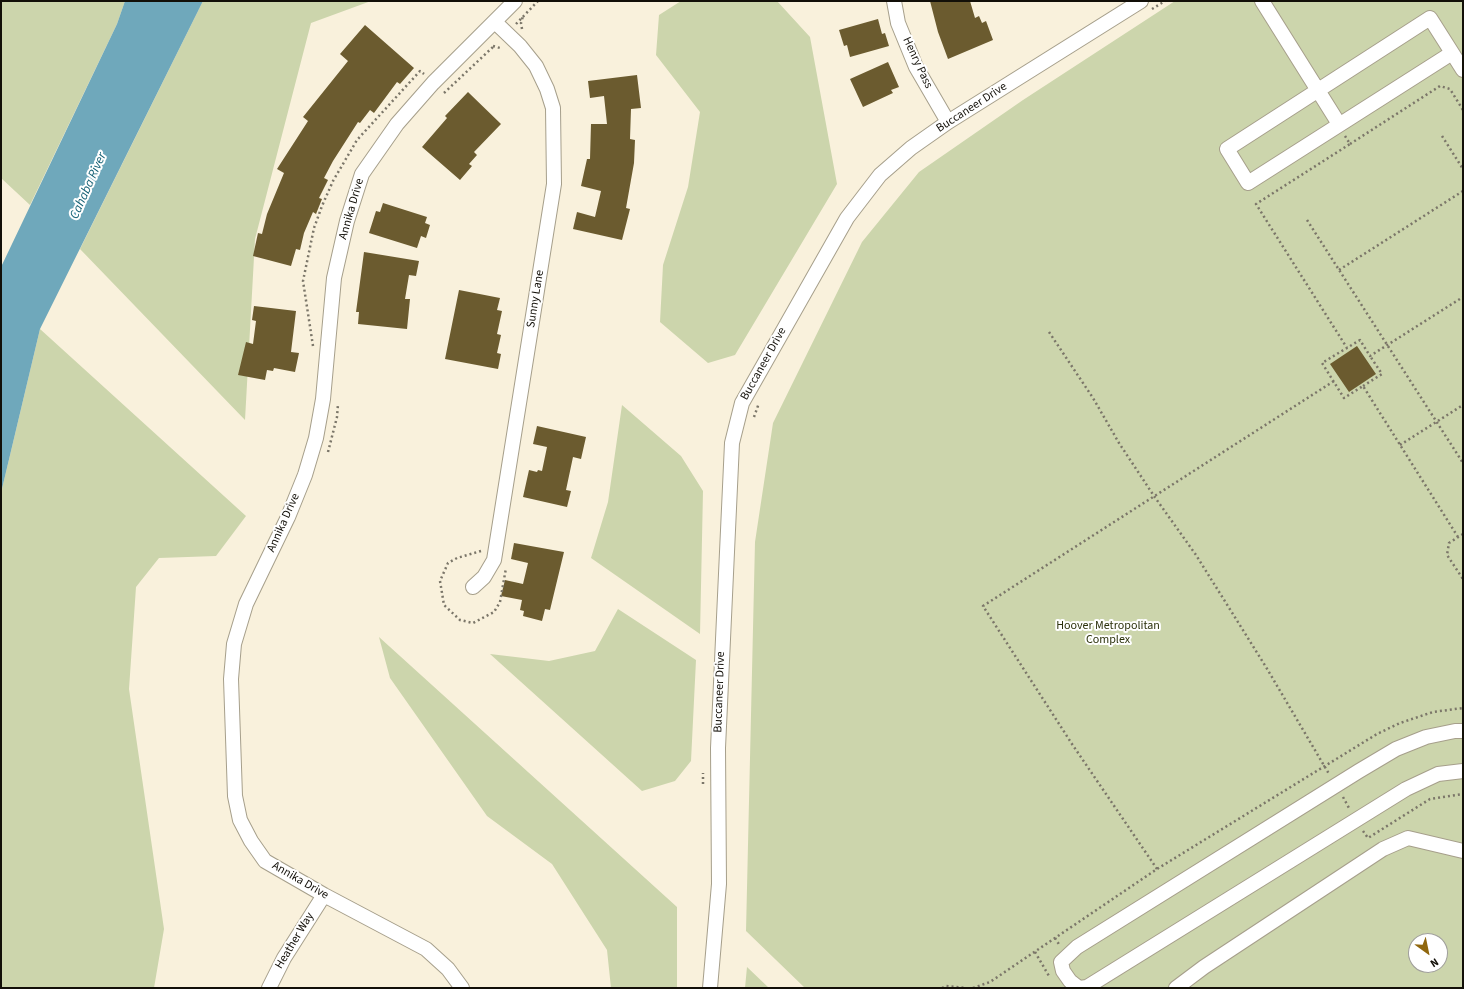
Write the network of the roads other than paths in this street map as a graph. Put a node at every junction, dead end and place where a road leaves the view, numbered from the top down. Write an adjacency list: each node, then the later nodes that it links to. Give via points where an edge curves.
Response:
1 (515, 1): 5 (street, Annika Drive)
2 (894, 1): 9 (street, Henry Pass, via 898,23 916,67)
3 (1262, 1): 8 (street)
4 (1143, 7): 9 (street, Buccaneer Drive)
5 (495, 22): 11 (street, Sunny Lane, via 536,66 547,89 553,108 554,184 494,560 484,577); 15 (street, Annika Drive, via 433,83 397,124 362,174 347,221 334,278 323,399 316,438 302,482 246,604 234,644 231,679 234,796 240,820 265,861)
6 (1452, 53): 7 (street); 8 (street, via 1430,18); 10 (street)
7 (1463, 70)
8 (1318, 90): 10 (street); 10 (street, via 1227,149 1248,183)
9 (948, 122): 18 (street, Buccaneer Drive, via 911,148 880,175 847,218 742,403 732,443 718,741 719,884)
10 (1337, 125)
11 (473, 587)
12 (1463, 731): 13 (street, via 1426,737 1396,749 1077,947 1061,962 1063,971 1079,988 1087,987 1406,789 1438,774)
13 (1463, 770)
14 (1463, 851): 19 (street, via 1408,838 1383,849)
15 (324, 895): 16 (street, Heather Way, via 287,952); 17 (street, Annika Drive, via 426,949 448,969)
16 (269, 988)
17 (462, 988)
18 (710, 988)
19 (1176, 988)

